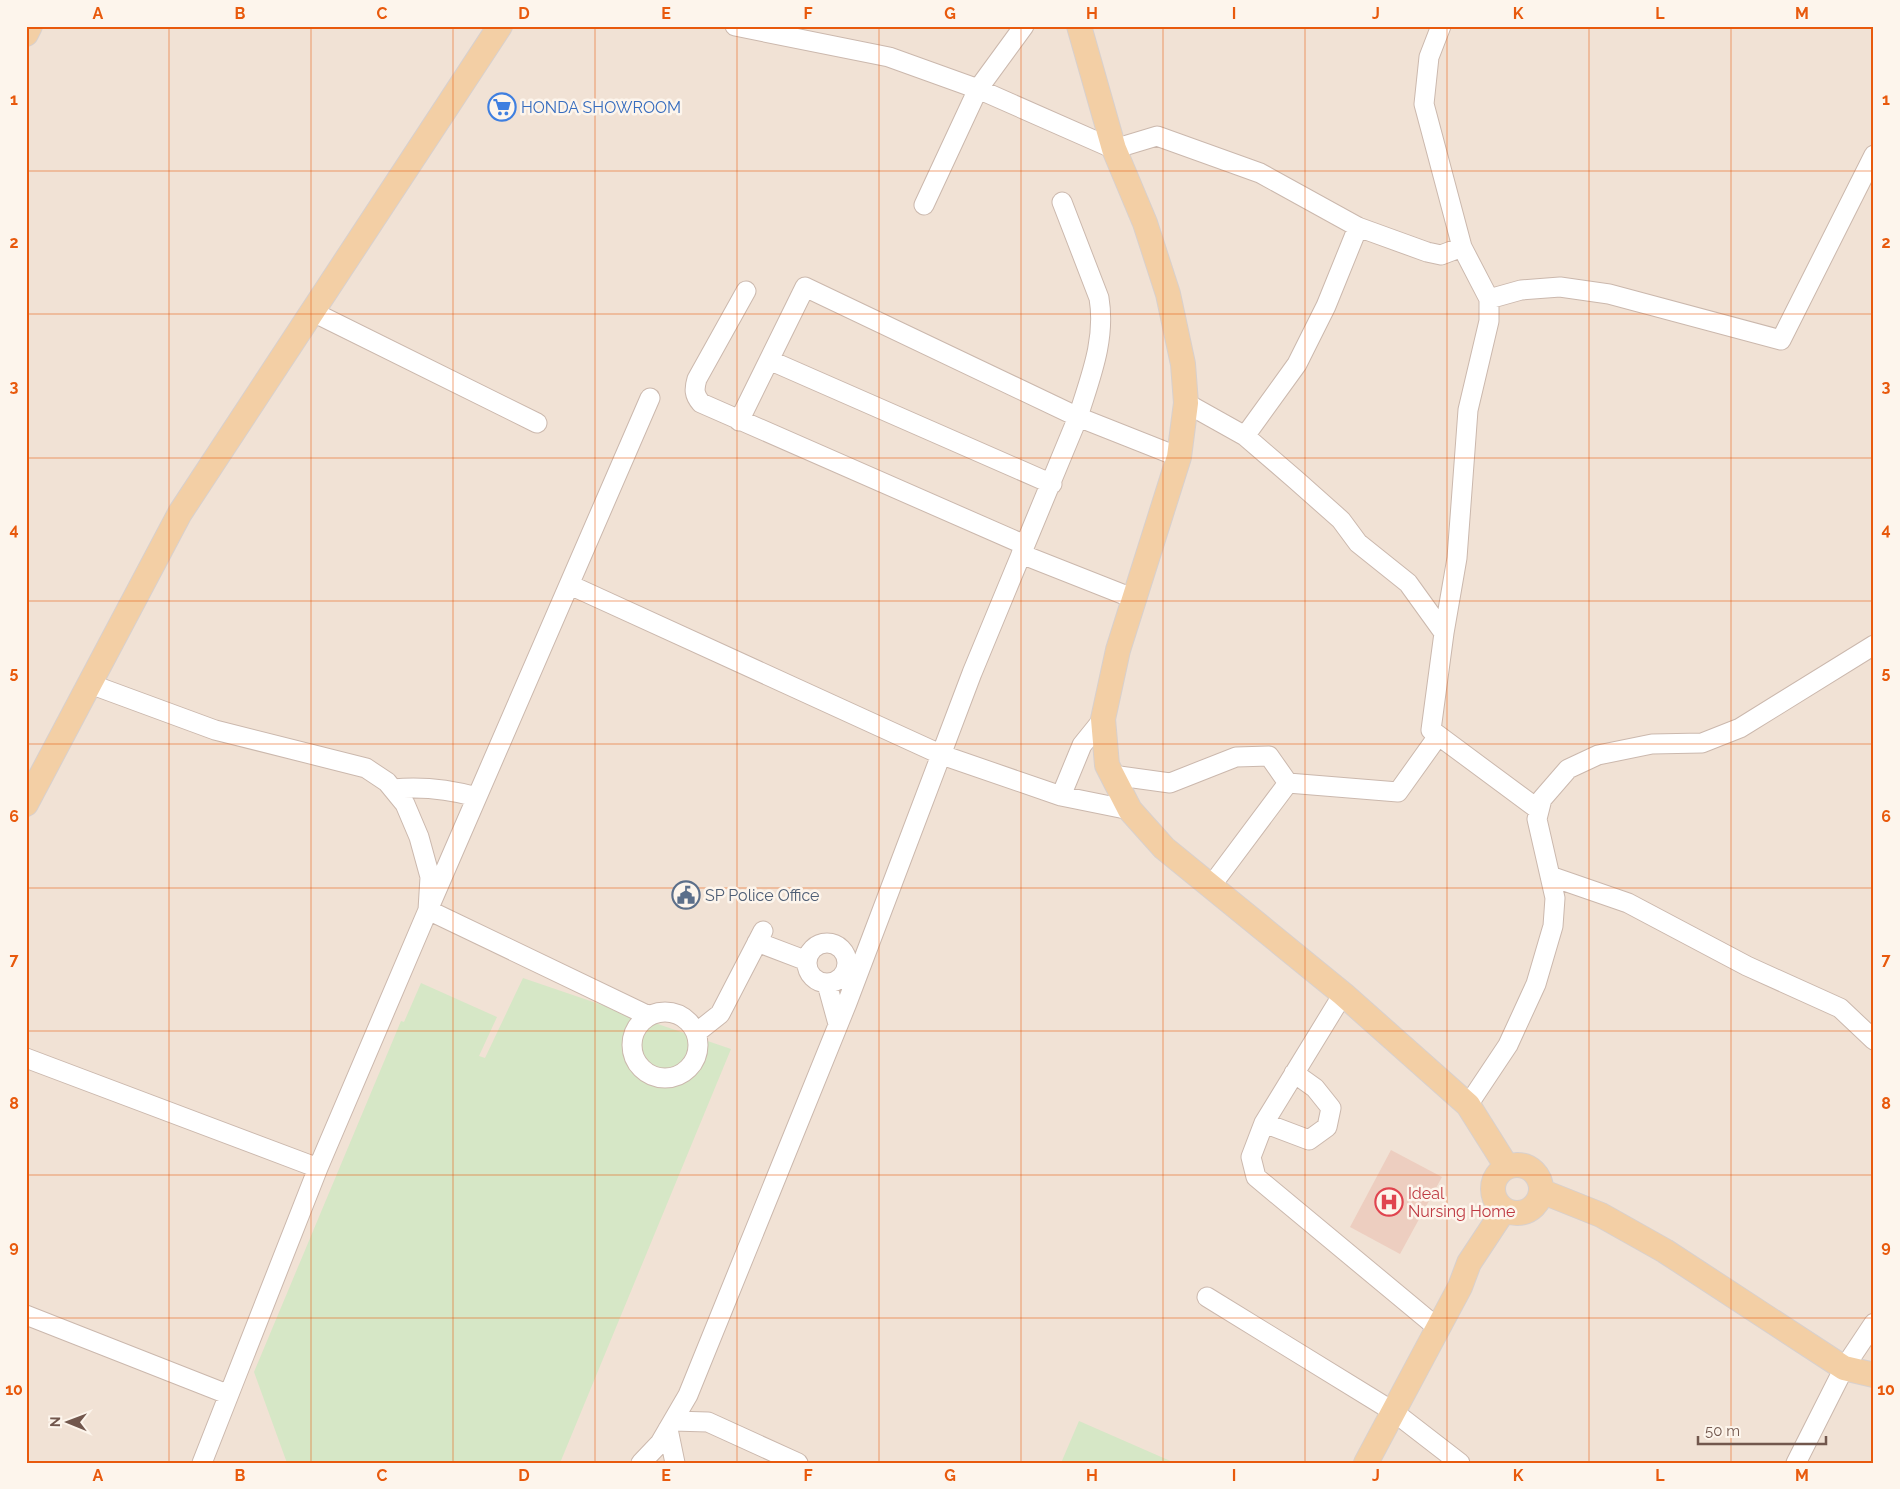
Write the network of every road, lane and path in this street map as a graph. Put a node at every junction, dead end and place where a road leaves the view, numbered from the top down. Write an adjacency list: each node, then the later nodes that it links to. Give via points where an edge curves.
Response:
1 (30, 26): 7 (main road)
2 (500, 26): 17 (main road)
3 (735, 26): 8 (street, via 889,57)
4 (1024, 26): 8 (street)
5 (1079, 26): 9 (main road)
6 (1441, 26): 14 (street, via 1428,57 1424,104)
7 (26, 34)
8 (978, 89): 9 (street); 12 (street)
9 (1114, 149): 13 (street, via 1157,136 1260,173); 20 (main road, via 1145,223 1168,294 1183,364)
10 (1874, 155): 16 (street, via 1781,340 1599,292 1560,287 1521,290)
11 (1062, 202): 21 (street, via 1099,298 1102,316 1100,343)
12 (924, 205)
13 (1358, 227): 14 (street, via 1441,255); 24 (street, via 1326,306 1297,364)
14 (1462, 247): 16 (street)
15 (746, 291): 22 (street, via 694,388 701,403)
16 (1489, 299): 30 (street, via 1489,322 1468,410 1457,558)
17 (313, 312): 23 (street); 32 (main road, via 180,513)
18 (769, 360): 21 (street, via 805,288); 22 (street); 26 (street)
19 (650, 398): 28 (street)
20 (1186, 403): 24 (street); 25 (main road)
21 (1078, 417): 25 (street); 26 (street)
22 (739, 421): 27 (street)
23 (537, 423)
24 (1245, 436): 30 (street, via 1341,520 1358,543 1408,583)
25 (1179, 457): 29 (main road)
26 (1052, 484): 27 (street)
27 (1023, 549): 29 (street); 35 (street)
28 (570, 585): 35 (street); 40 (street)
29 (1134, 599): 33 (main road, via 1118,650)
30 (1444, 633): 34 (street, via 1430,730)
31 (1874, 645): 43 (street, via 1740,728 1702,743 1652,744 1598,755 1568,769 1542,799)
32 (90, 684): 38 (street, via 215,730 366,768); 41 (main road)
33 (1103, 719): 36 (main road, via 1107,765); 39 (street, via 1082,745)
34 (1438, 736): 37 (street, via 1398,792); 43 (street)
35 (942, 755): 39 (street); 47 (street)
36 (1112, 775): 37 (street, via 1170,783 1236,757 1268,756); 42 (main road)
37 (1288, 782): 45 (street)
38 (393, 789): 40 (street, via 442,788); 46 (street, via 406,804 419,837 430,876)
39 (1061, 796): 42 (street)
40 (477, 797): 46 (street)
41 (26, 804)
42 (1130, 810): 45 (main road, via 1164,848)
43 (1539, 810): 44 (street, via 1537,819)
44 (1550, 876): 55 (street, via 1628,903 1747,966 1840,1008); 58 (street, via 1555,898 1553,926 1536,984 1508,1045)
45 (1211, 886): 51 (main road)
46 (428, 910): 52 (street); 61 (street)
47 (870, 942): 48 (street); 53 (street)
48 (842, 951): 49 (street, via 838,946 825,943 813,949); 50 (street, via 847,963 844,975)
49 (807, 961): 50 (street, via 815,980); 54 (street, via 760,936 720,1014)
50 (827, 984): 53 (street)
51 (1343, 994): 57 (street); 58 (main road)
52 (649, 1016): 54 (street, via 671,1012 682,1016); 54 (street, via 635,1031 632,1046 636,1062 651,1075 671,1078 691,1066 697,1050)
53 (838, 1024): 72 (street, via 688,1395)
54 (696, 1033)
55 (1874, 1040)
56 (26, 1058): 61 (street)
57 (1294, 1073): 59 (street); 59 (street, via 1315,1088 1330,1108 1327,1127 1309,1140)
58 (1468, 1105): 60 (main road)
59 (1264, 1123): 67 (street, via 1251,1157 1256,1177)
60 (1507, 1167): 62 (main road, via 1518,1165 1533,1171); 63 (main road, via 1499,1173 1493,1188 1494,1198)
61 (318, 1168): 70 (street)
62 (1541, 1191): 63 (main road, via 1530,1209 1514,1213); 68 (main road, via 1601,1215 1665,1251)
63 (1504, 1210): 67 (main road, via 1469,1263)
64 (1207, 1298): 71 (street)
65 (26, 1315): 70 (street)
66 (1874, 1323): 68 (street)
67 (1439, 1328): 71 (main road)
68 (1844, 1368): 69 (main road); 79 (street)
69 (1874, 1375)
70 (228, 1394): 73 (street)
71 (1394, 1412): 77 (main road); 78 (street)
72 (670, 1425): 74 (street, via 660,1443); 75 (street); 76 (street, via 708,1422)
73 (202, 1463)
74 (641, 1463)
75 (675, 1463)
76 (798, 1463)
77 (1366, 1463)
78 (1460, 1463)
79 (1796, 1463)

